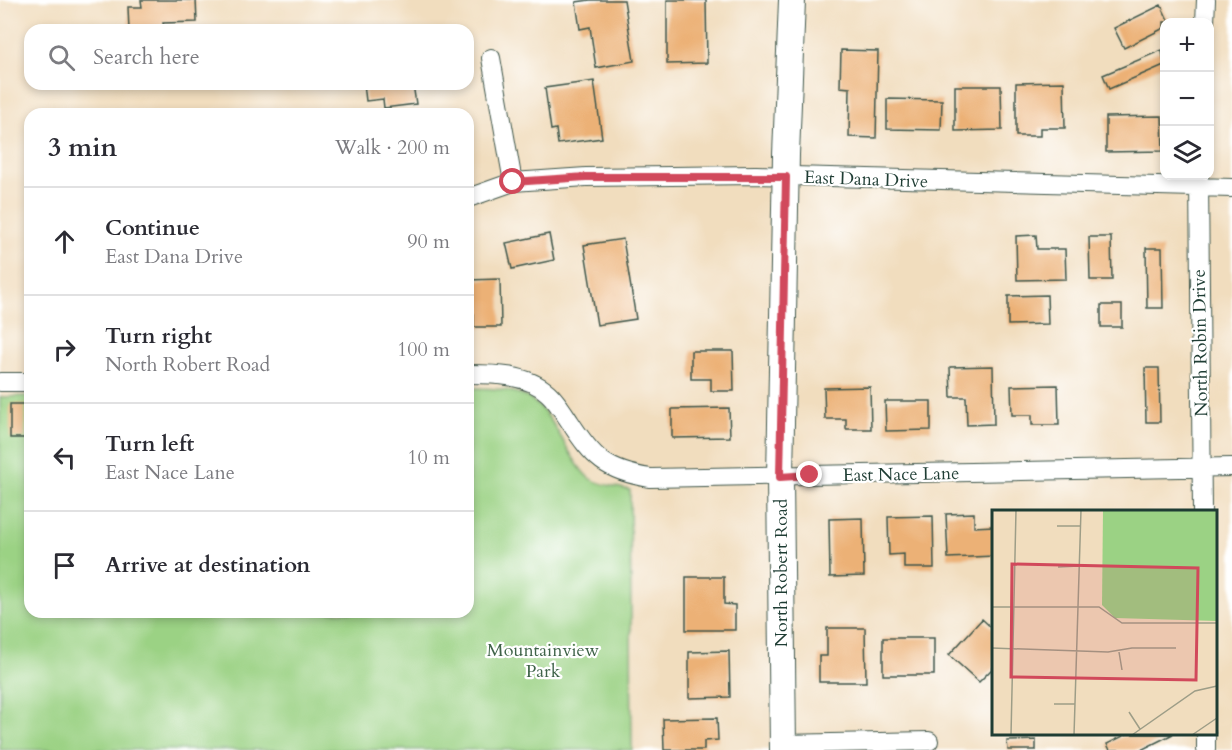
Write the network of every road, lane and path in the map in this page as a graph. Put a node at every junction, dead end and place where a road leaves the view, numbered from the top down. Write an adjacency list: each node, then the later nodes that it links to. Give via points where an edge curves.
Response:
1 (792, 0): 5 (main road, North Robert Road)
2 (1206, 0): 3 (street)
3 (1205, 18)
4 (491, 58): 7 (street)
5 (786, 177): 6 (street, East Dana Drive); 7 (street, East Dana Drive, via 586,177); 15 (main road, North Robert Road)
6 (1199, 181): 8 (street, East Dana Drive); 14 (street, North Robin Drive)
7 (513, 182): 9 (street, East Dana Drive)
8 (1232, 188)
9 (474, 196)
10 (474, 374): 15 (street, East Nace Lane, via 500,374 548,392 589,451 627,474)
11 (0, 382): 12 (street)
12 (24, 382)
13 (1232, 467): 14 (street, East Nace Lane)
14 (1202, 468): 15 (street, East Nace Lane); 16 (street, North Robin Drive)
15 (780, 477): 18 (main road, North Robert Road)
16 (1202, 510)
17 (929, 741): 18 (street)
18 (783, 747)

